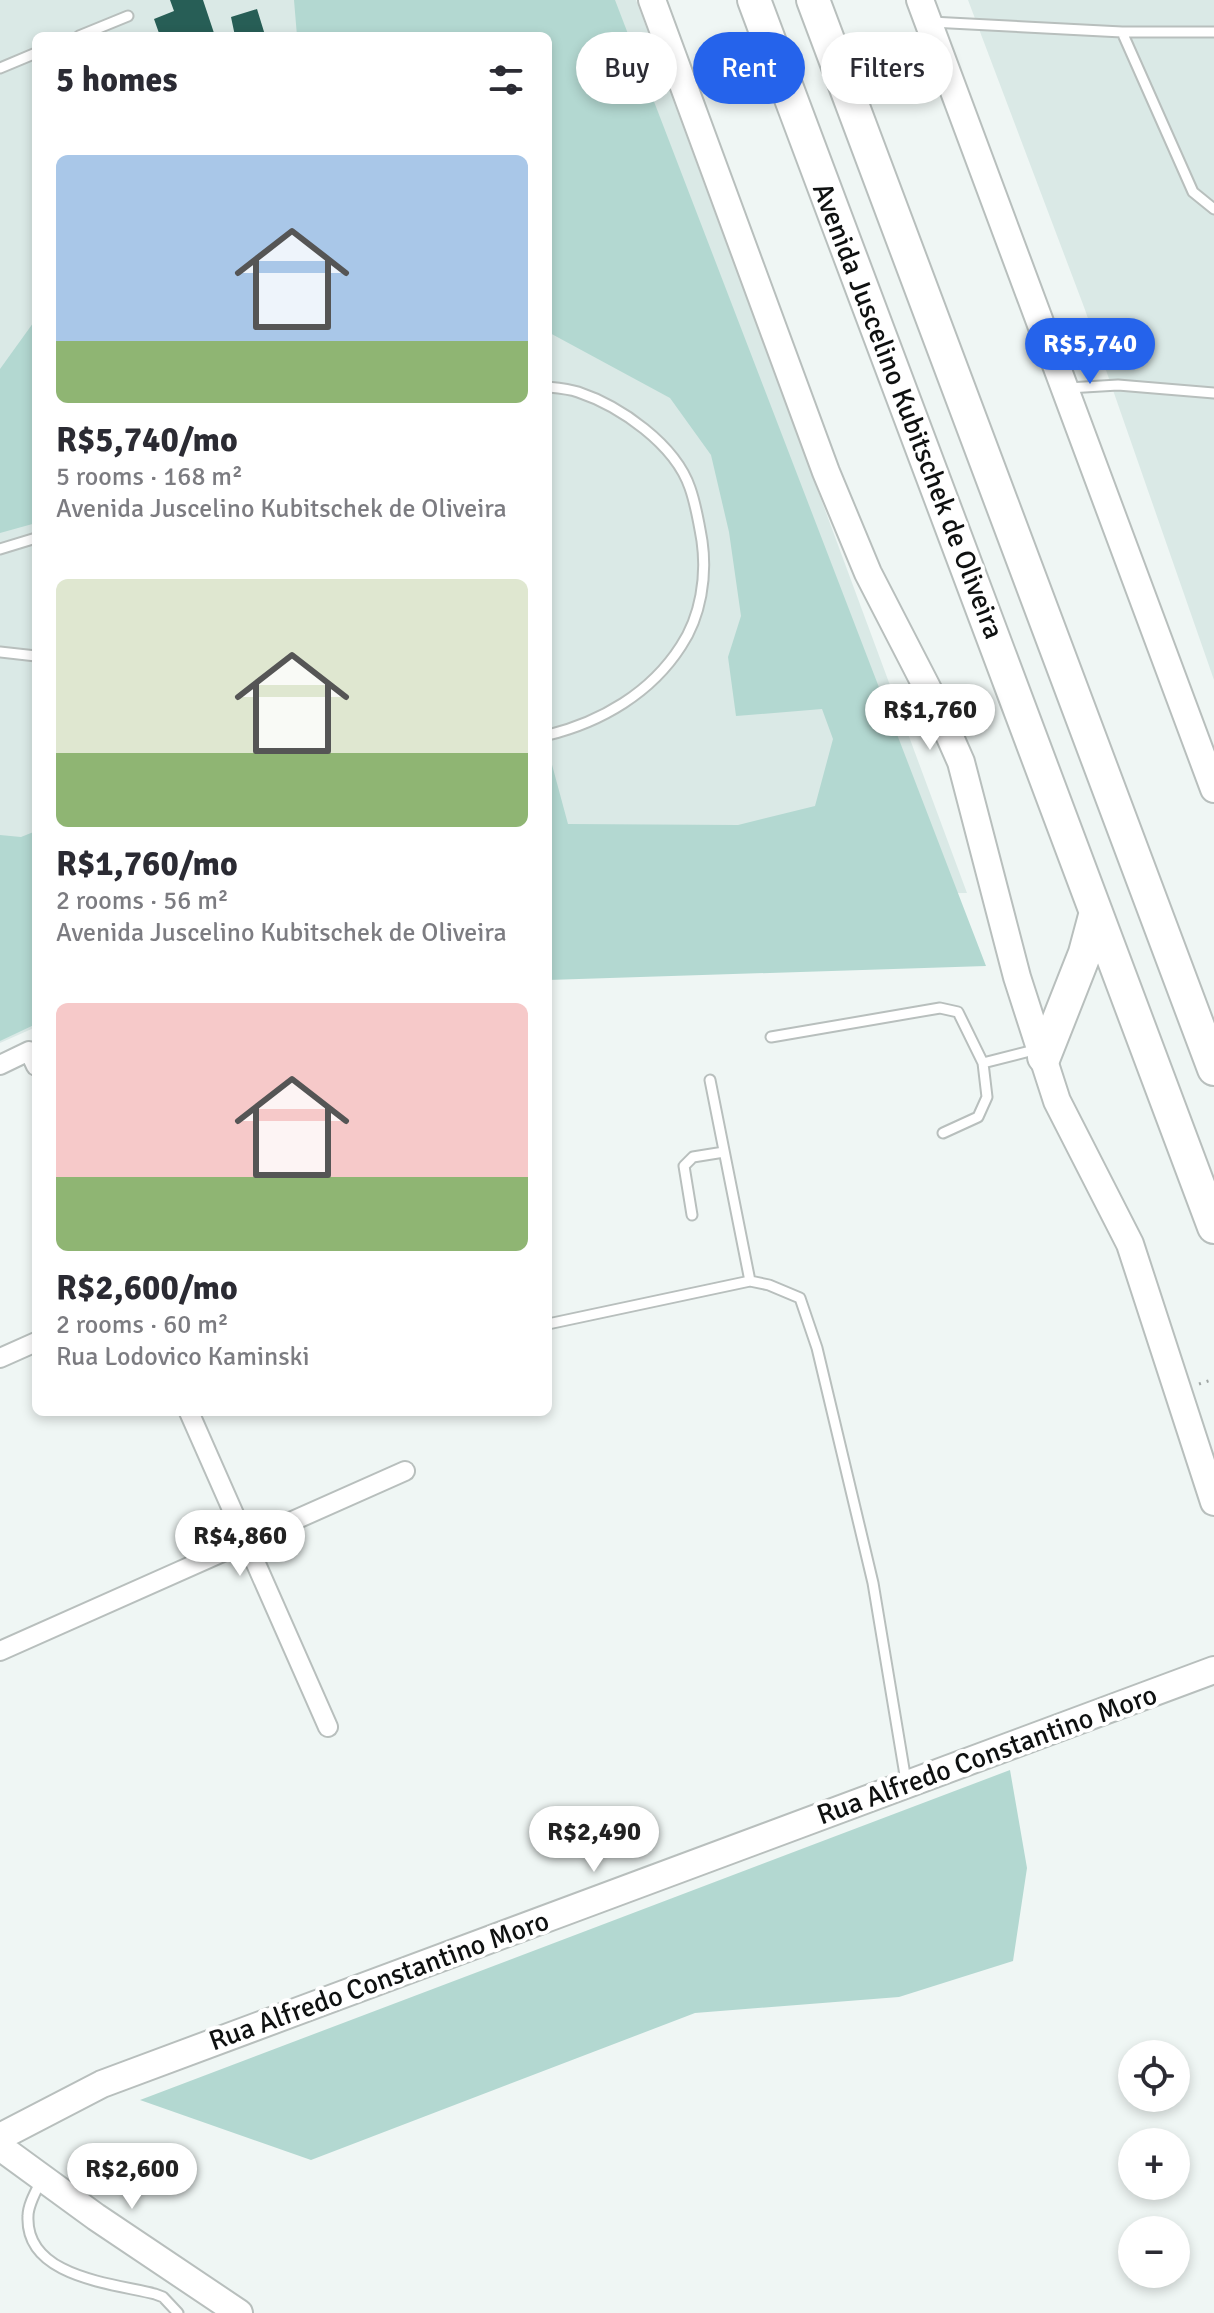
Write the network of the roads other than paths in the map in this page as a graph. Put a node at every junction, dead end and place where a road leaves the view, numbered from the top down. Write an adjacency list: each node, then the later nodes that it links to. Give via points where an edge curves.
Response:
1 (652, 0): 23 (street, via 826,472 868,573 961,762)
2 (754, 0): 21 (highway, Avenida Juscelino Kubitschek de Oliveira)
3 (813, 0): 27 (highway, Avenida Juscelino Kubitschek de Oliveira)
4 (924, 11): 7 (lane); 13 (street)
5 (128, 16): 6 (lane)
6 (89, 32)
7 (1122, 32): 8 (lane); 11 (lane, via 1193,192)
8 (1214, 32)
9 (32, 55): 10 (lane)
10 (0, 68)
11 (1214, 209)
12 (552, 388): 19 (lane, via 577,392 631,418 670,454 690,486 705,563 699,605 682,645 653,682 621,706)
13 (1064, 388): 14 (lane, via 1118,385); 20 (street)
14 (1214, 393)
15 (32, 539): 16 (lane)
16 (0, 549)
17 (0, 652): 18 (lane)
18 (32, 656)
19 (552, 734)
20 (1214, 789)
21 (1096, 912): 23 (highway, via 1085,953); 32 (highway, Avenida Juscelino Kubitschek de Oliveira)
22 (771, 1037): 25 (lane, via 940,1008 958,1012)
23 (1042, 1052): 25 (lane); 39 (street, via 1057,1101 1130,1244)
24 (32, 1059): 26 (street)
25 (983, 1063): 29 (lane, via 987,1097 978,1117)
26 (0, 1065)
27 (1214, 1069)
28 (710, 1080): 30 (lane)
29 (943, 1133)
30 (724, 1152): 31 (lane, via 693,1157 684,1166); 33 (lane)
31 (692, 1215)
32 (1214, 1227)
33 (750, 1281): 34 (lane); 44 (lane, via 800,1298 817,1348 873,1583)
34 (552, 1323)
35 (32, 1344): 36 (street)
36 (0, 1358)
37 (191, 1416): 40 (street)
38 (405, 1471): 40 (street)
39 (1214, 1502)
40 (246, 1541): 41 (street); 43 (street)
41 (0, 1651)
42 (1214, 1670): 44 (street, Rua Alfredo Constantino Moro)
43 (328, 1727)
44 (907, 1785): 45 (street, Rua Alfredo Constantino Moro, via 102,2084)
45 (0, 2137)
46 (0, 2147): 47 (street)
47 (42, 2178): 48 (lane, via 28,2214 30,2234 49,2261 64,2272 163,2297); 49 (street)
48 (178, 2313)
49 (239, 2313)

